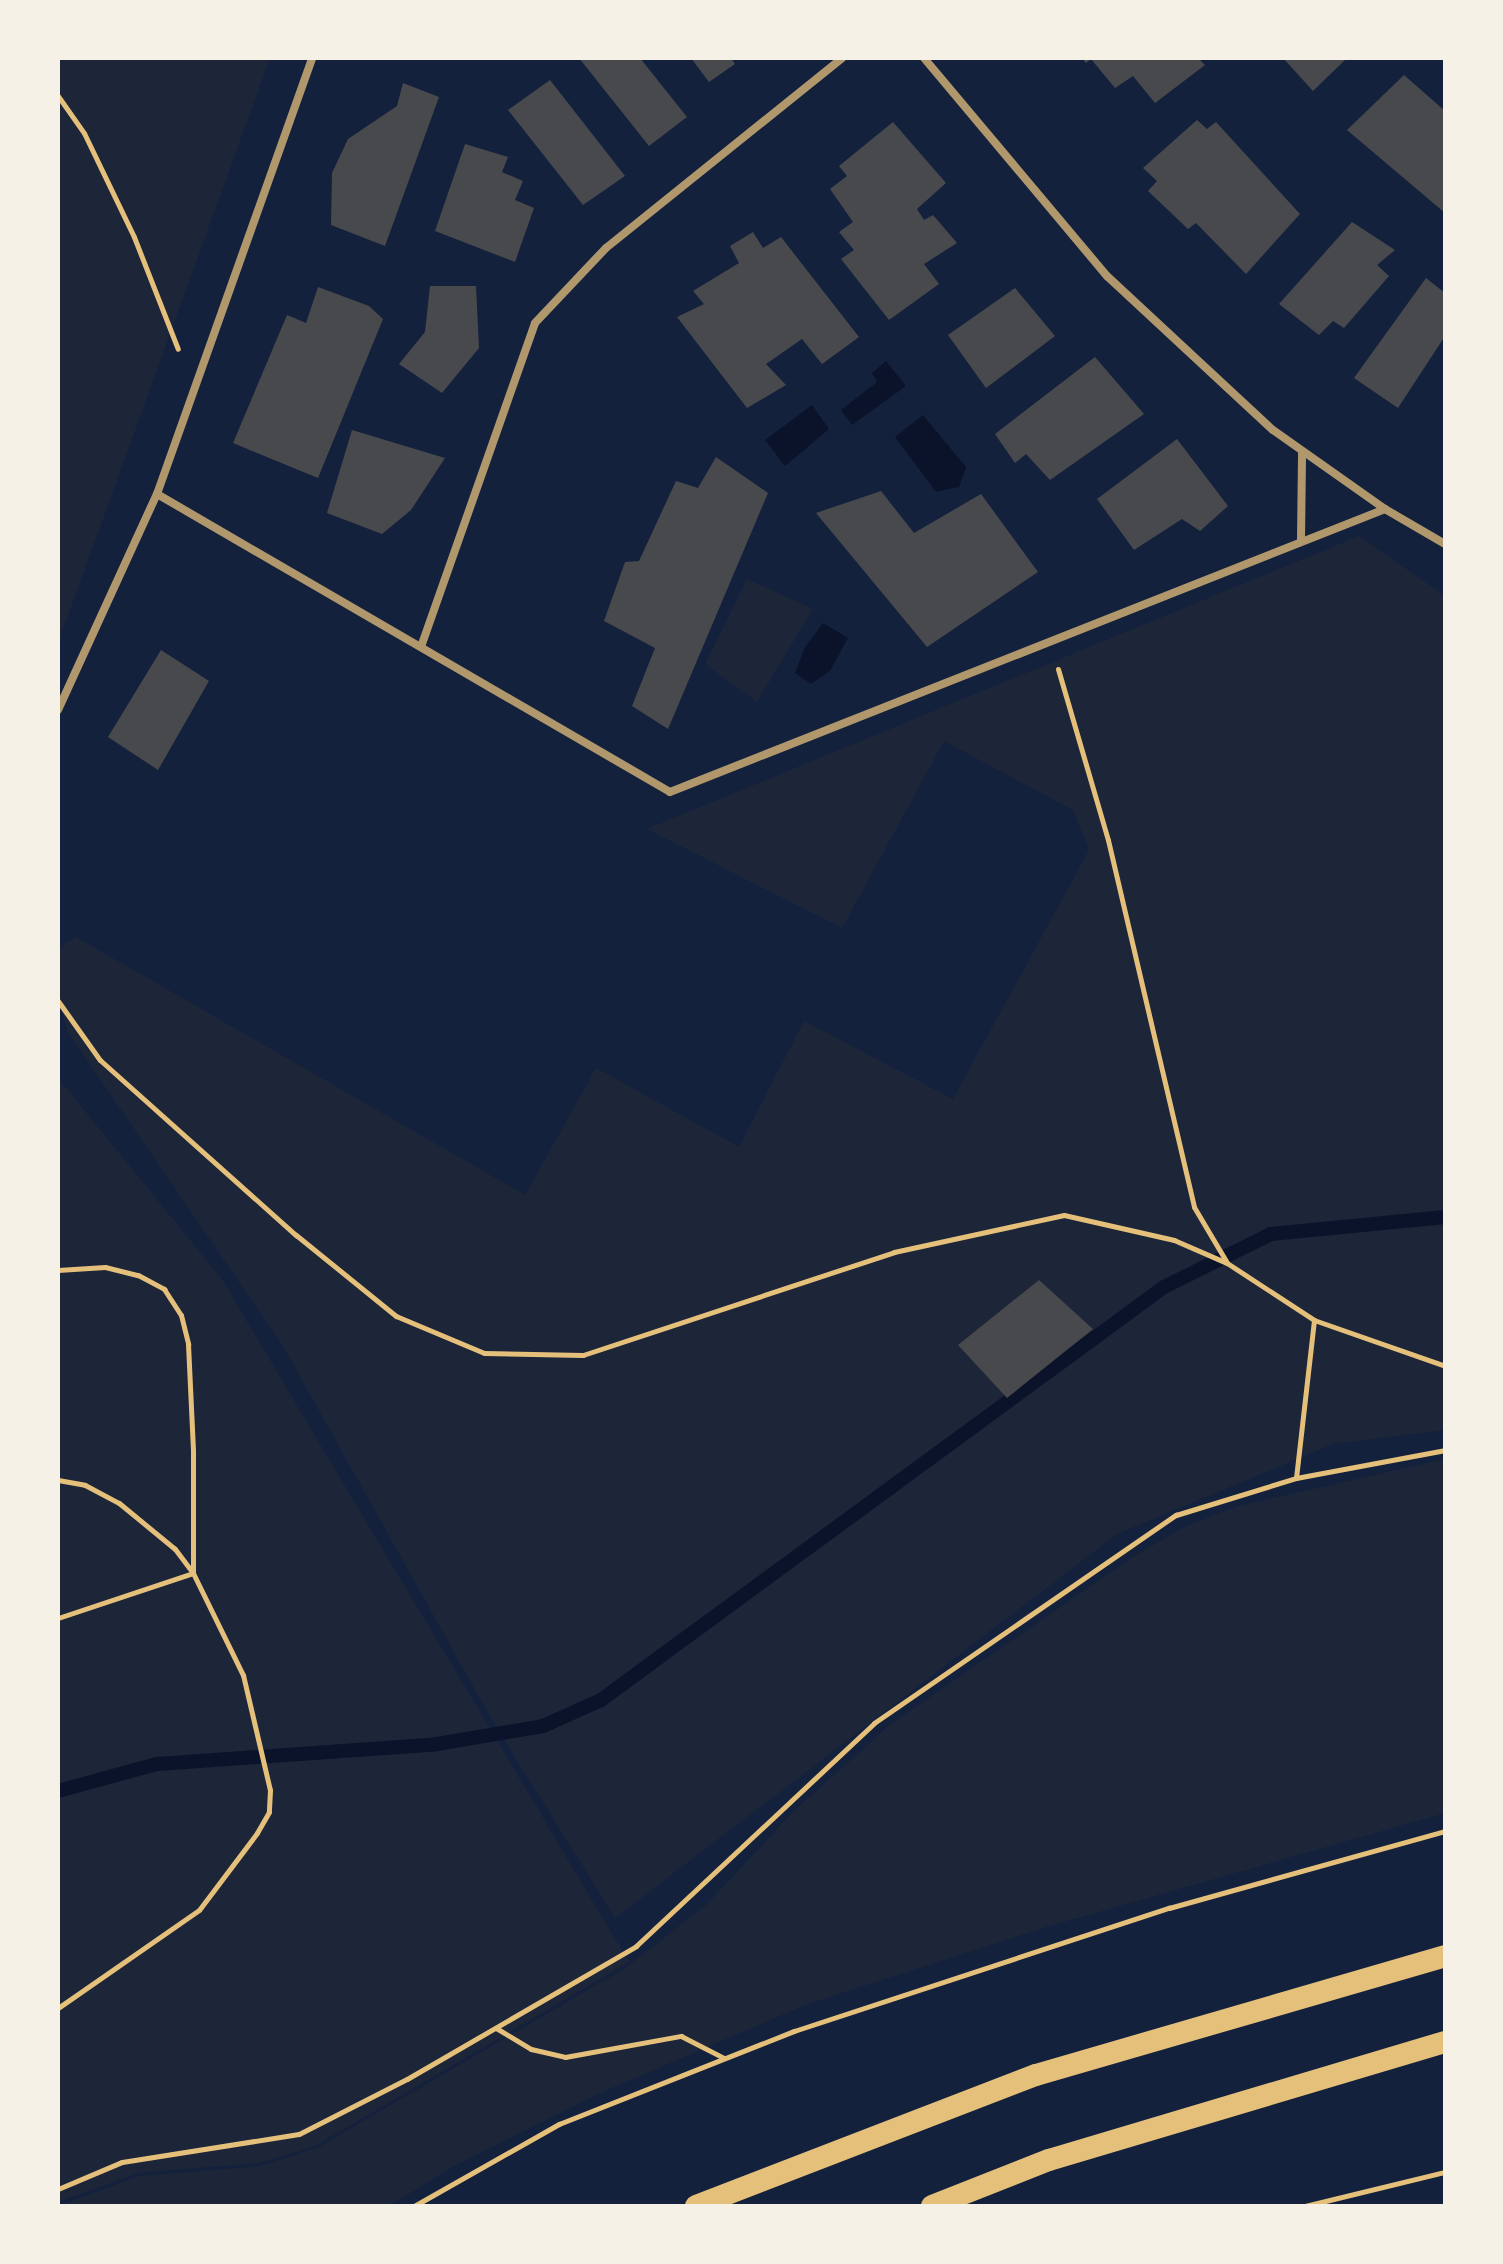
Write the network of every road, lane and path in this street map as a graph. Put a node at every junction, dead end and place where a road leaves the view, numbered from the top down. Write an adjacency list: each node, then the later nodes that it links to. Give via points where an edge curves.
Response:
1 (312, 58): 5 (street)
2 (842, 58): 12 (street, via 606,248 535,323)
3 (924, 58): 6 (street, via 1107,276)
4 (58, 96): 5 (path, via 84,133 134,237)
5 (195, 391): 7 (street)
6 (1302, 452): 8 (street); 9 (street)
7 (157, 494): 12 (street); 13 (street)
8 (1385, 509): 9 (street); 10 (street)
9 (1301, 539): 11 (street)
10 (1445, 544)
11 (1050, 641): 12 (street, via 670,792); 15 (path, via 1108,840 1194,1207)
12 (422, 644)
13 (58, 710)
14 (58, 1001): 15 (path, via 100,1060 296,1235 396,1316 484,1353 583,1355 894,1252 1064,1215 1174,1240)
15 (1227, 1263): 17 (path)
16 (58, 1270): 22 (path, via 105,1267 138,1275 164,1289 181,1315 188,1344 193,1451)
17 (1314, 1320): 18 (path); 20 (path)
18 (1445, 1366)
19 (1445, 1450): 20 (path)
20 (1296, 1478): 27 (path, via 1176,1515 874,1723 636,1946)
21 (58, 1480): 22 (path, via 85,1485 119,1503 175,1549)
22 (193, 1573): 23 (path); 26 (path, via 239,1666 265,1761 269,1812 236,1868 199,1910)
23 (58, 1618)
24 (1445, 1831): 29 (path, via 1169,1908)
25 (1445, 1956): 33 (highway, via 1036,2075)
26 (58, 2008)
27 (496, 2028): 29 (path, via 531,2049 565,2057 681,2036); 31 (path, via 299,2134 122,2162)
28 (1445, 2042): 34 (highway, via 1049,2160)
29 (725, 2058): 32 (path, via 559,2124)
30 (1445, 2172): 35 (path)
31 (58, 2189)
32 (414, 2206)
33 (696, 2206)
34 (932, 2206)
35 (1305, 2206)

